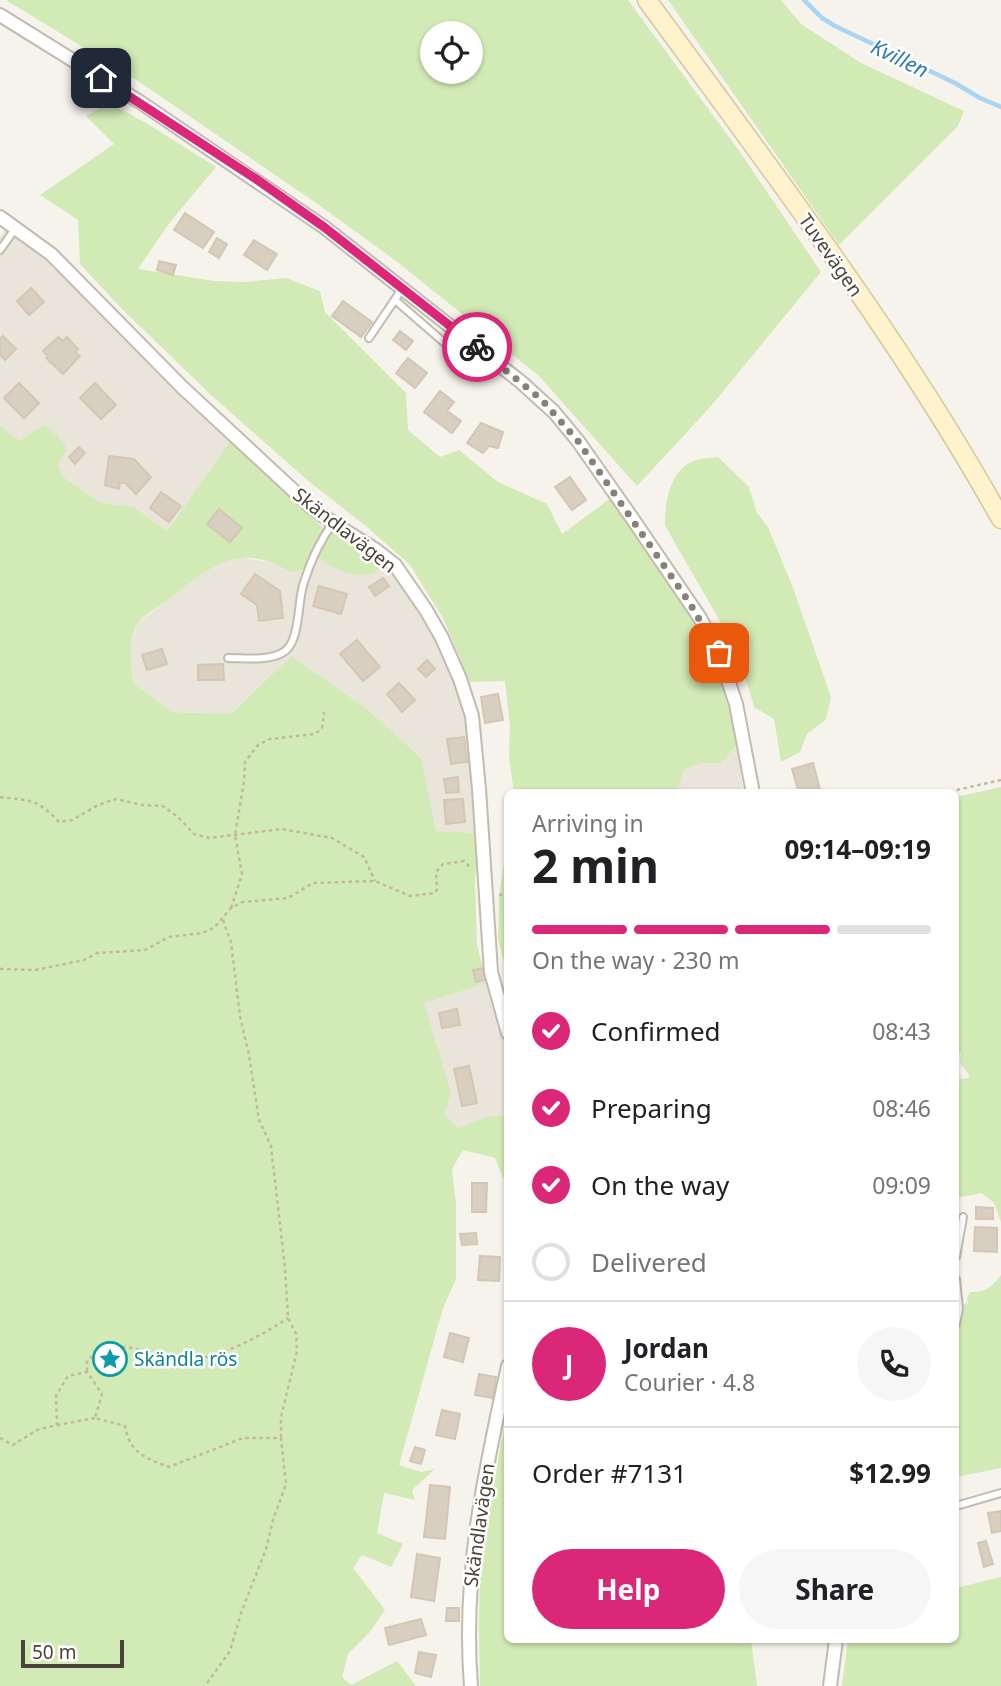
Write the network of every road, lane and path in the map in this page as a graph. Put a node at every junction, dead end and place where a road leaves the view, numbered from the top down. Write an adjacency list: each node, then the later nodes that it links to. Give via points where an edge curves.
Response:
1 (647, 0): 9 (main road, Tuvevägen, via 903,358)
2 (0, 15): 6 (street, via 256,179 324,227)
3 (0, 218): 4 (street, Skändlavägen)
4 (16, 227): 5 (lane); 10 (street, Skändlavägen, via 51,254 259,460)
5 (0, 250)
6 (398, 295): 7 (lane); 8 (lane); 14 (street, via 521,382 578,441 719,653 736,704)
7 (369, 338)
8 (462, 358)
9 (1001, 519)
10 (333, 523): 11 (lane, via 315,550 289,649 269,657); 23 (street, Skändlavägen, via 395,565 436,628 460,679 472,716 491,972)
11 (228, 658)
12 (324, 712): 17 (path, via 322,728 314,734 270,740 252,752 245,762)
13 (1001, 780): 15 (path)
14 (752, 789)
15 (959, 789)
16 (0, 797): 17 (path, via 29,799 44,806 59,822 116,799 163,806 194,834 209,838)
17 (234, 835): 19 (path, via 282,829 332,838 364,857); 20 (path, via 242,874)
18 (474, 874): 19 (path, via 464,861 443,864 436,872 435,893 426,895 410,896)
19 (374, 881): 20 (path, via 313,883 288,898 243,902)
20 (231, 908): 21 (path)
21 (223, 920): 22 (path, via 202,933 169,937 145,950 97,953 35,970); 26 (path, via 231,942 259,1120 271,1146)
22 (0, 969)
23 (504, 1019)
24 (963, 1216): 25 (lane)
25 (959, 1239)
26 (288, 1318): 27 (path, via 260,1337 186,1360 130,1346 100,1351 87,1360); 32 (path, via 296,1334 297,1351 281,1417)
27 (87, 1372): 29 (path, via 102,1394); 30 (path, via 68,1376 55,1396)
28 (504, 1385): 37 (street, Skändlavägen, via 473,1547 467,1627)
29 (95, 1418): 30 (path); 32 (path, via 125,1426 127,1439 142,1457 169,1467 243,1438)
30 (57, 1425): 31 (path, via 37,1430 13,1445)
31 (0, 1438)
32 (281, 1438): 36 (path, via 286,1484 267,1549 230,1651)
33 (1001, 1493): 34 (lane)
34 (959, 1505)
35 (836, 1643): 38 (street)
36 (205, 1686)
37 (471, 1686)
38 (830, 1686)

